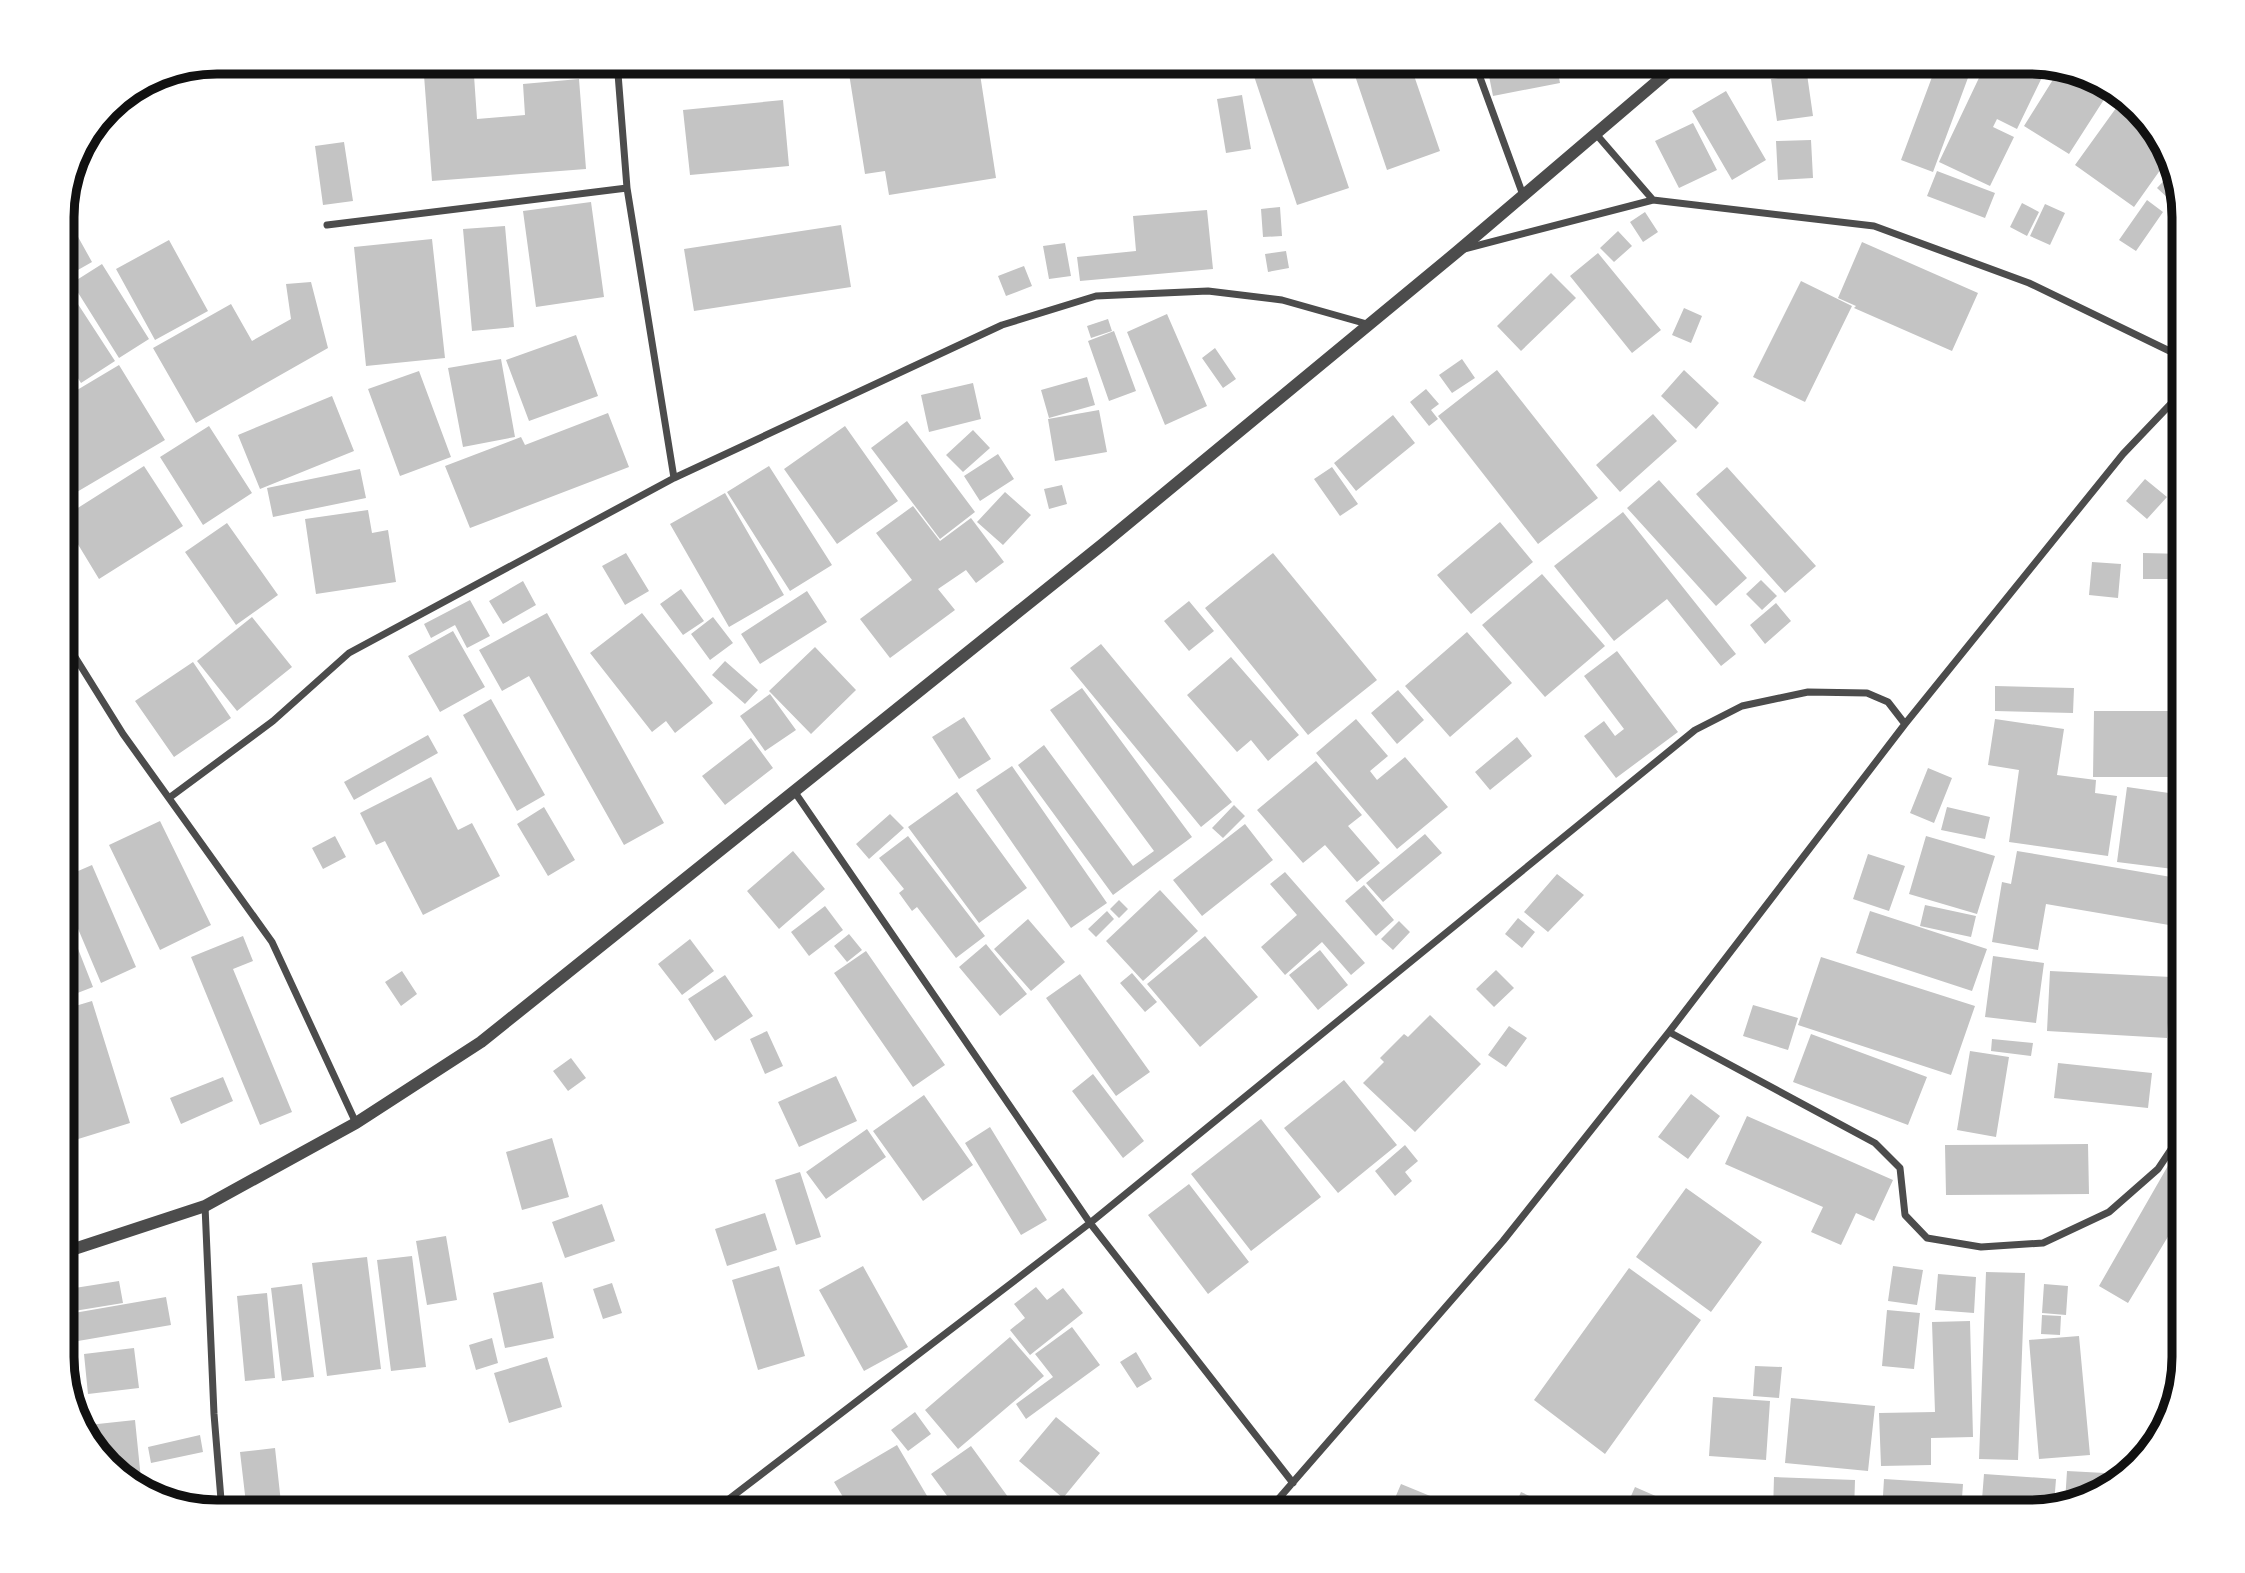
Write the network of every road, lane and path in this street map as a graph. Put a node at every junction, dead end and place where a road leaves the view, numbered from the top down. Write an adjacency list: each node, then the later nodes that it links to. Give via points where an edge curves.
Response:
1 (618, 74): 5 (street)
2 (1479, 74): 6 (street)
3 (1666, 74): 4 (street)
4 (1596, 134): 6 (street); 7 (street)
5 (627, 188): 8 (street); 13 (street)
6 (1524, 196): 9 (street)
7 (1653, 200): 9 (street); 11 (street, via 1874,226 2029,283)
8 (327, 225)
9 (1458, 251): 10 (street)
10 (1367, 324): 13 (street, via 1283,300 1208,291 1096,296 1002,325); 16 (street, via 1103,544)
11 (2172, 352)
12 (2172, 403): 15 (street, via 2123,454)
13 (674, 478): 17 (street, via 349,653 273,721)
14 (74, 655): 17 (street)
15 (1905, 724): 18 (street); 22 (street, via 1888,702 1867,693 1808,692 1742,706 1695,730)
16 (794, 791): 19 (street, via 481,1042); 22 (street)
17 (169, 798): 19 (street, via 272,942)
18 (1669, 1032): 20 (street, via 1875,1143 1900,1168 1905,1216 1927,1238 1981,1247 2043,1243 2109,1212 2158,1169); 24 (street, via 1503,1241)
19 (356, 1123): 21 (street)
20 (2172, 1148)
21 (205, 1206): 23 (street); 25 (street)
22 (1090, 1223): 24 (street); 26 (street)
23 (74, 1249)
24 (1293, 1483): 27 (street)
25 (221, 1500)
26 (728, 1500)
27 (1278, 1500)

